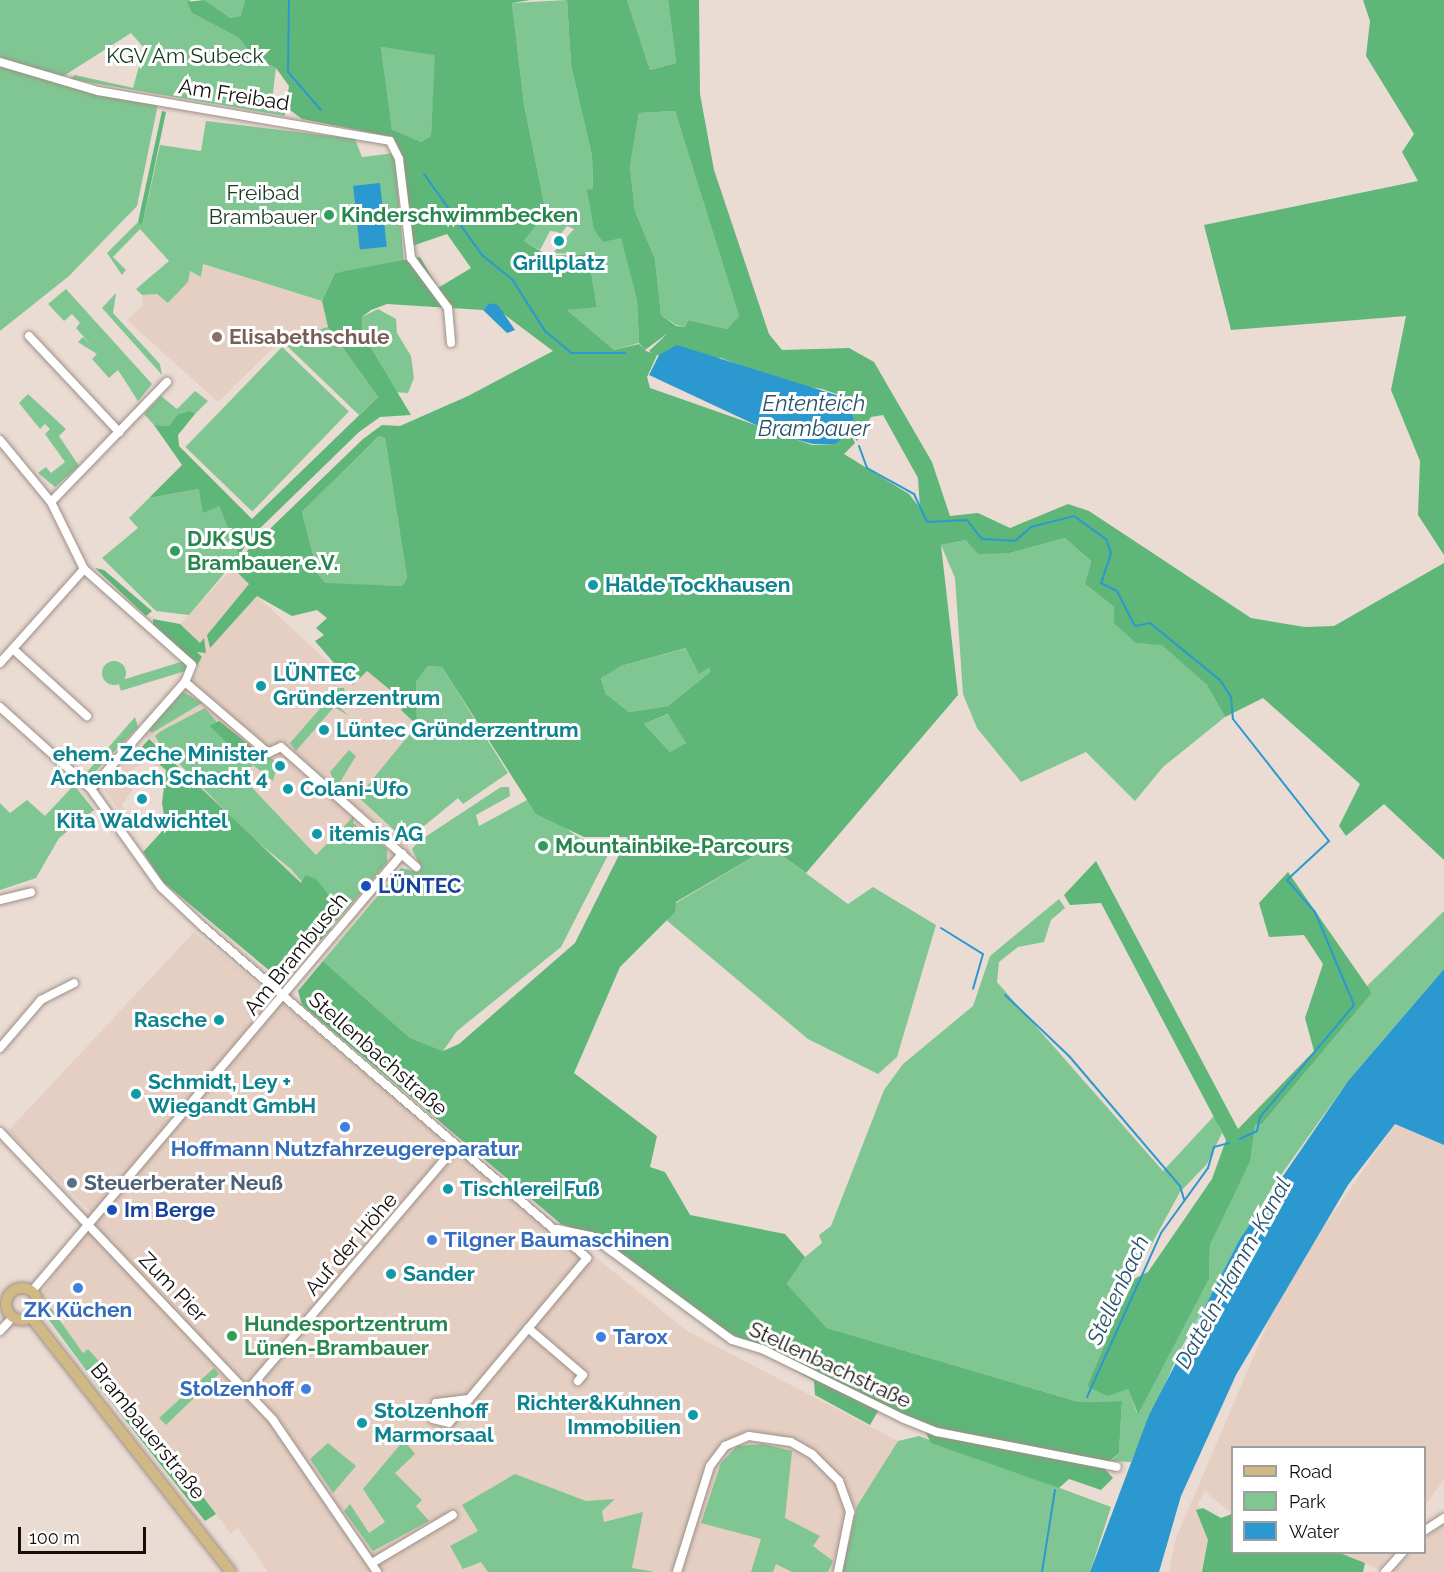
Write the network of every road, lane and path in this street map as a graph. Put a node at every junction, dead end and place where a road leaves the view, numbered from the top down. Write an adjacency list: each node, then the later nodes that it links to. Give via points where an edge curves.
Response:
1 (0, 62): 3 (street, Am Freibad, via 98,91 359,132 390,141 397,150 411,258 448,308)
2 (29, 336): 5 (street)
3 (451, 343)
4 (167, 382): 5 (street)
5 (119, 432): 7 (street)
6 (0, 440): 7 (street)
7 (51, 502): 8 (street)
8 (84, 569): 9 (street); 11 (street, via 187,659 192,672)
9 (13, 649): 10 (street); 13 (street)
10 (0, 663)
11 (185, 682): 14 (street); 15 (street, via 268,753 281,747)
12 (0, 707): 14 (street, Stellenbachstraße)
13 (87, 716)
14 (91, 789): 20 (street, Stellenbachstraße, via 161,887)
15 (402, 855): 16 (street); 20 (street, Am Brambusch)
16 (416, 867)
17 (31, 892): 18 (street)
18 (0, 900)
19 (74, 983): 21 (street, via 41,1000)
20 (285, 998): 23 (street, Stellenbachstraße); 24 (street, Am Brambusch)
21 (0, 1048)
22 (0, 1132): 24 (street, Zum Pier)
23 (456, 1146): 25 (street, Stellenbachstraße); 33 (street, Auf der Höhe)
24 (88, 1224): 27 (street, Am Brambusch); 33 (street, Zum Pier)
25 (557, 1229): 30 (street, Stellenbachstraße, via 587,1258); 35 (street, Stellenbachstraße, via 591,1236 732,1340 764,1350 902,1419 937,1432)
26 (4, 1291): 27 (main road, via 20,1287); 28 (main road, via 6,1309)
27 (32, 1291): 29 (main road, via 38,1304)
28 (13, 1317): 29 (main road); 31 (street)
29 (31, 1317): 41 (main road, Brambauerstraße)
30 (528, 1328): 32 (street, via 583,1375); 34 (street, Stellenbachstraße)
31 (0, 1331)
32 (578, 1381)
33 (247, 1390): 40 (street, Zum Pier)
34 (469, 1399)
35 (1117, 1467)
36 (453, 1515): 40 (street)
37 (1444, 1518): 38 (street)
38 (1426, 1530)
39 (1400, 1554): 45 (street)
40 (372, 1563): 42 (street, Zum Pier)
41 (231, 1572)
42 (377, 1572)
43 (677, 1572): 44 (street, via 711,1466 725,1446 749,1436 791,1442 812,1454 839,1481 850,1512)
44 (838, 1572)
45 (1385, 1572)

